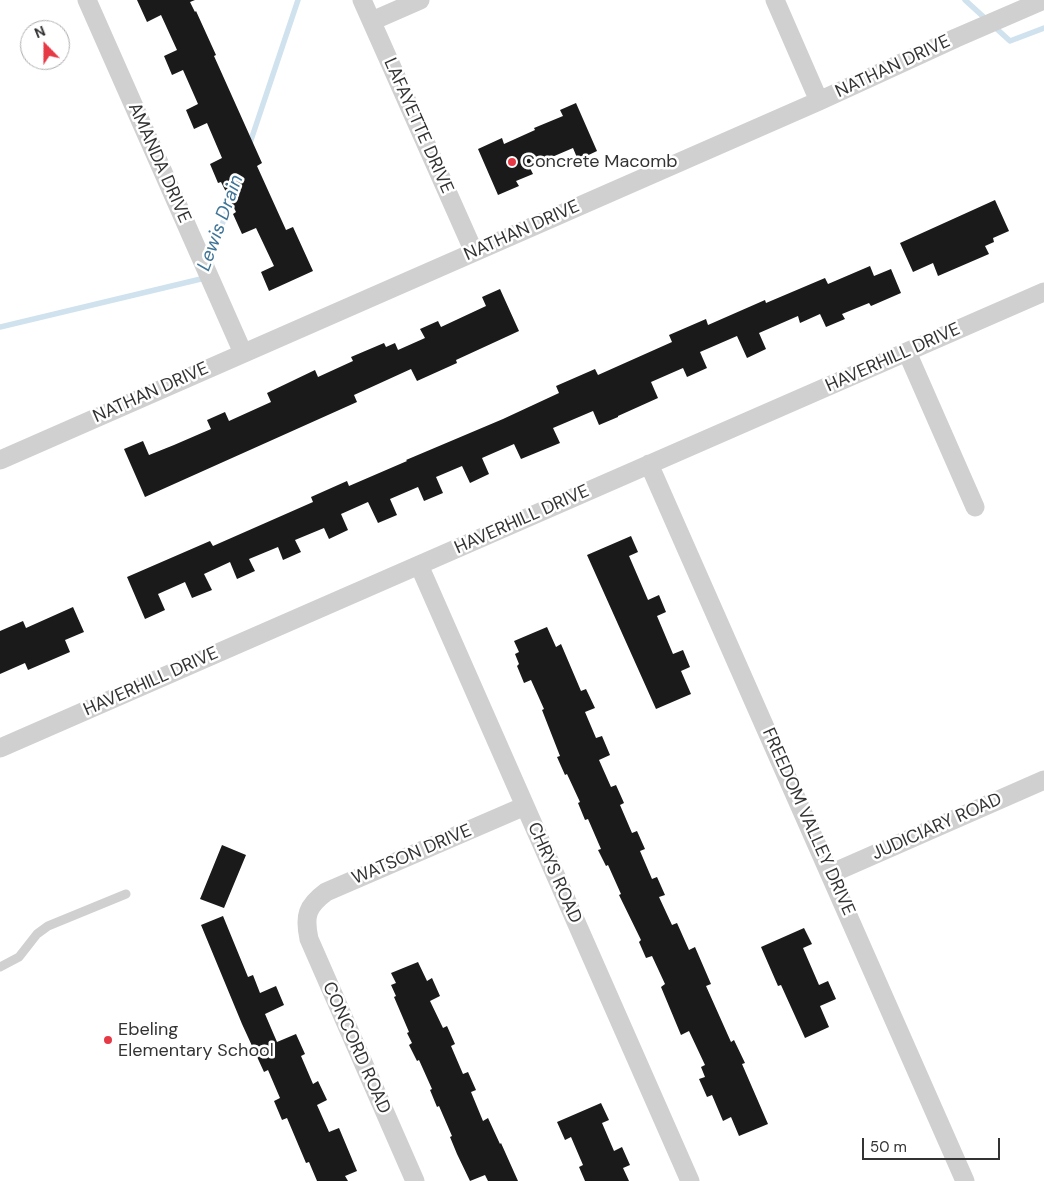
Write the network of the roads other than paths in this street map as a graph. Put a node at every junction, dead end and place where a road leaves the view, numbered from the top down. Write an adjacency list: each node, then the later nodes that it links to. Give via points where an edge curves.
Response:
1 (87, 0): 11 (street, AMANDA DRIVE)
2 (362, 0): 6 (street, LAFAYETTE DRIVE)
3 (420, 0): 6 (street)
4 (775, 0): 7 (street)
5 (1044, 0): 7 (street, NATHAN DRIVE)
6 (372, 21): 8 (street, LAFAYETTE DRIVE)
7 (820, 101): 8 (street, NATHAN DRIVE)
8 (474, 252): 11 (street, NATHAN DRIVE)
9 (1044, 292): 10 (street, HAVERHILL DRIVE)
10 (907, 352): 13 (street, HAVERHILL DRIVE); 14 (street)
11 (243, 353): 12 (street, NATHAN DRIVE)
12 (0, 460)
13 (650, 464): 15 (street, HAVERHILL DRIVE); 19 (street, FREEDOM VALLEY DRIVE)
14 (975, 507)
15 (419, 565): 16 (street, HAVERHILL DRIVE); 18 (street, CHRYS ROAD)
16 (0, 748)
17 (1044, 780): 19 (street, JUDICIARY ROAD)
18 (524, 806): 21 (street, WATSON DRIVE, via 326,892); 24 (street, CHRYS ROAD)
19 (830, 874): 25 (street, FREEDOM VALLEY DRIVE)
20 (126, 894): 22 (lane, via 48,926 37,934 19,957)
21 (308, 913): 23 (street, CONCORD ROAD, via 308,939)
22 (0, 967)
23 (415, 1181)
24 (690, 1181)
25 (965, 1181)

